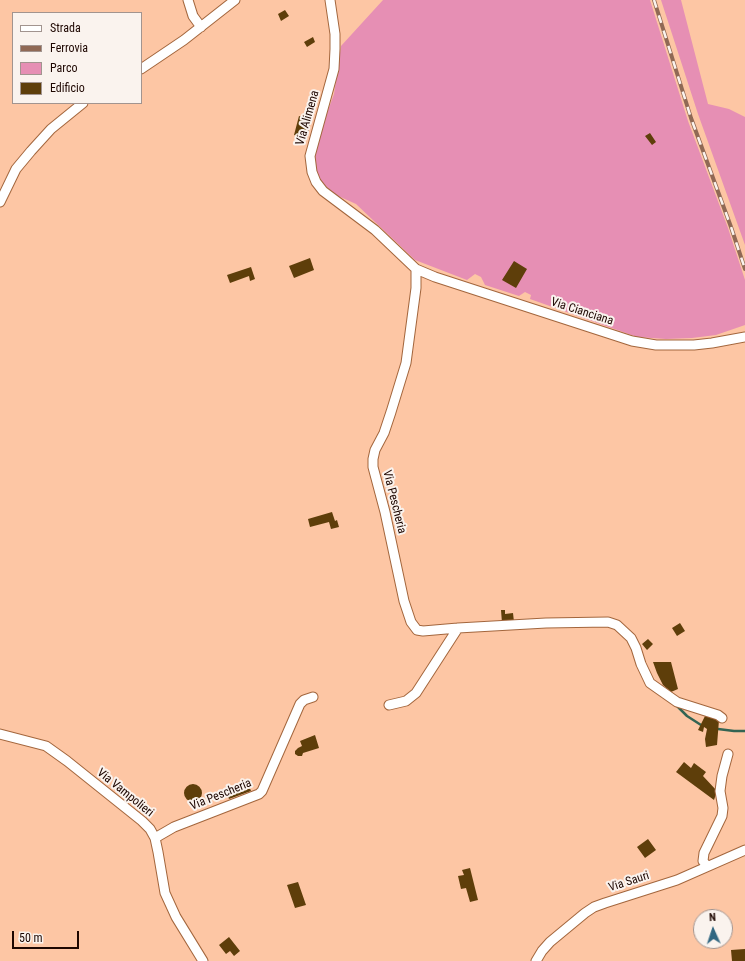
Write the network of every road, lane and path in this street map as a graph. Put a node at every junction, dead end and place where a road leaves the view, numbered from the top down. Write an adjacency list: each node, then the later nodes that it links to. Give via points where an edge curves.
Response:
1 (188, 0): 4 (street, via 193,16)
2 (235, 0): 4 (street)
3 (330, 0): 8 (street, Via Alimena, via 335,34 334,69 310,156 312,172 323,191 375,230)
4 (201, 27): 5 (street)
5 (142, 68)
6 (82, 104): 7 (street, via 51,129 31,150 16,169)
7 (0, 202)
8 (416, 269): 9 (street, Via Cianciana, via 632,342 694,345); 10 (street, Via Pescheria, via 416,288 406,363 386,426 375,450 373,467 411,622 417,630 423,631)
9 (745, 337)
10 (458, 628): 12 (street, via 416,693 406,701); 13 (street, Via Pescheria, via 546,623 608,622 617,625 631,638 650,683 677,702)
11 (313, 697): 16 (street, Via Pescheria, via 300,704 262,791 174,827)
12 (389, 705)
13 (722, 718)
14 (0, 734): 16 (street, Via Vampolieri, via 46,746 142,821 150,828)
15 (728, 754): 18 (street, via 720,790 722,816 704,853 703,861)
16 (155, 838): 19 (street, Via Vampolieri, via 165,893 176,917)
17 (745, 850): 18 (street, Via Sauri)
18 (706, 866): 20 (street, Via Sauri, via 677,880 594,907 550,942)
19 (203, 961)
20 (536, 961)

